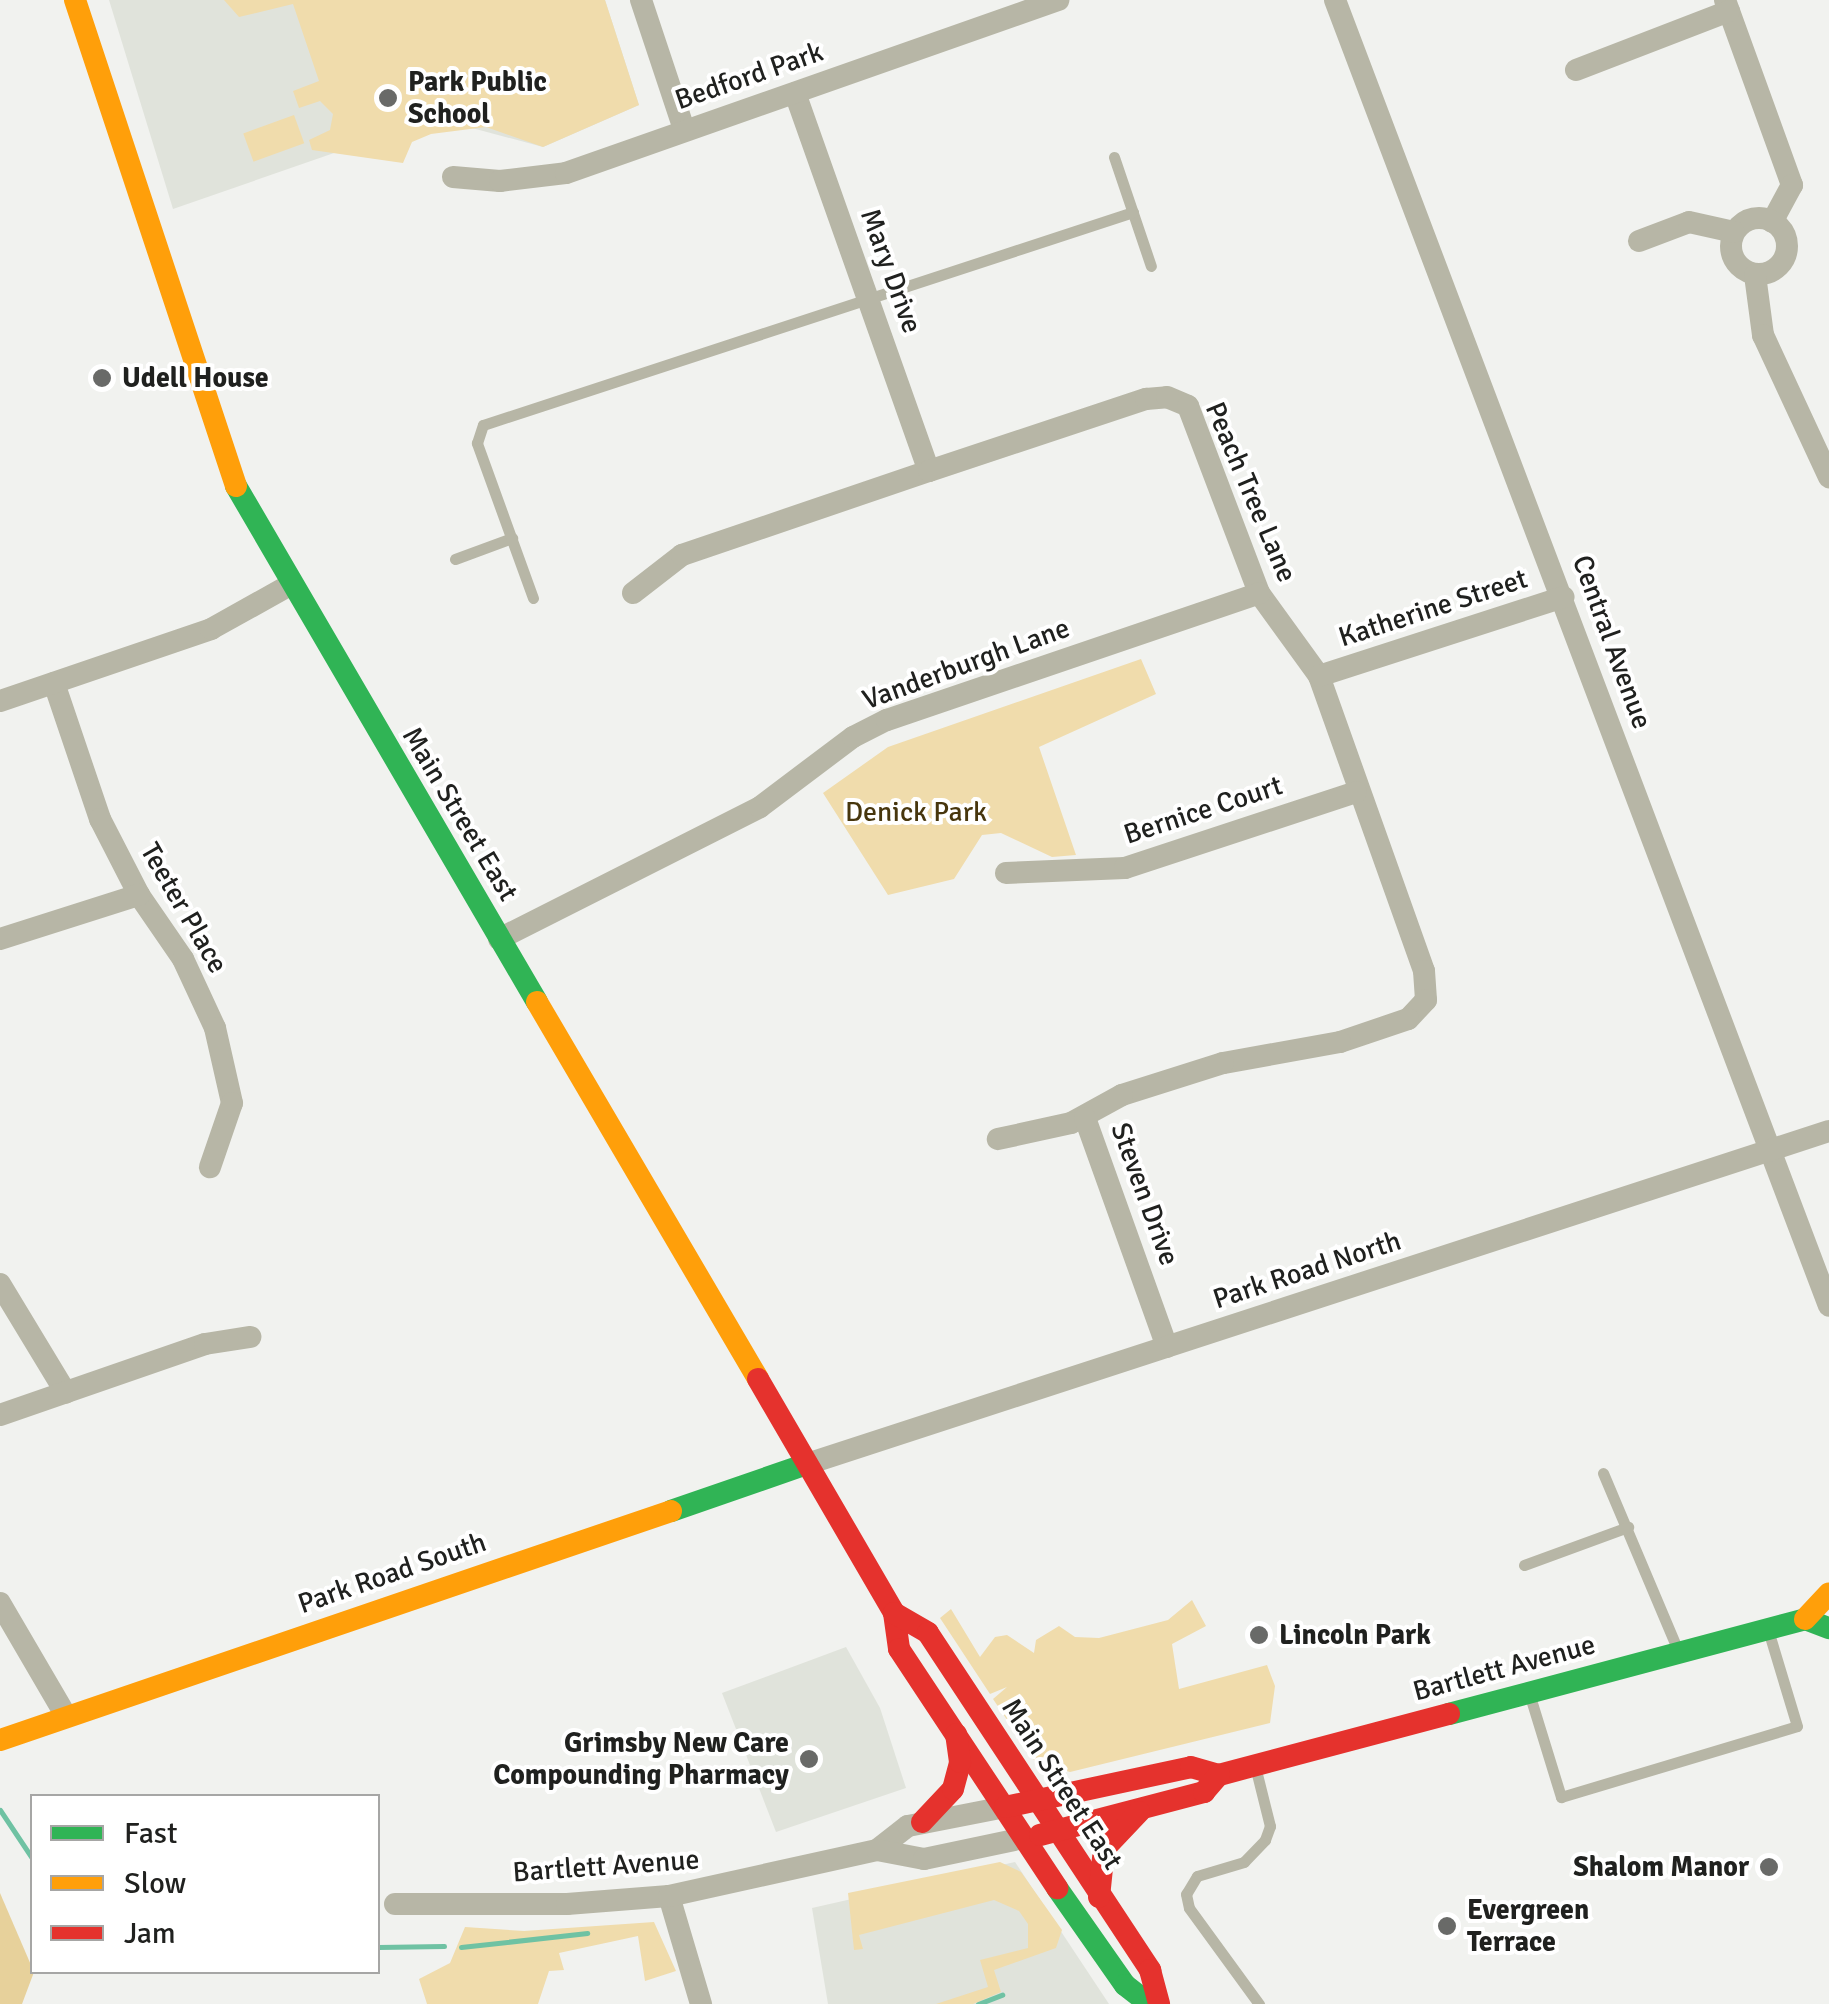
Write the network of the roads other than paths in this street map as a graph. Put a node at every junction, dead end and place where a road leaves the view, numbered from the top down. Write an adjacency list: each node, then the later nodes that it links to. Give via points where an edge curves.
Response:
1 (75, 0): 22 (main road, Main Street East, via 235,484)
2 (641, 0): 8 (street)
3 (1058, 0): 7 (street, Bedford Park)
4 (1335, 0): 25 (street, Central Avenue)
5 (1727, 6): 6 (street); 12 (street, via 1792,185)
6 (1576, 70)
7 (795, 93): 8 (street, Bedford Park); 17 (street, Mary Drive)
8 (684, 129): 10 (street, Bedford Park, via 566,173 500,181)
9 (1114, 157): 11 (lane)
10 (453, 177)
11 (1133, 212): 15 (lane); 17 (lane)
12 (1772, 222): 13 (street, via 1749,220); 16 (street, via 1786,239 1785,257 1773,271)
13 (1734, 232): 14 (street, via 1689,222); 16 (street, via 1733,260)
14 (1639, 241)
15 (1151, 266)
16 (1756, 275): 19 (street, via 1763,336)
17 (868, 295): 18 (street, Mary Drive); 20 (lane, via 482,425 477,442)
18 (929, 471): 23 (street, Peach Tree Lane, via 682,555); 24 (street, Peach Tree Lane, via 1168,397 1188,406)
19 (1829, 477)
20 (512, 538): 21 (lane); 26 (lane)
21 (455, 559)
22 (290, 586): 28 (street, via 212,629); 34 (main road, Main Street East)
23 (634, 593)
24 (1259, 594): 27 (street, Peach Tree Lane); 34 (street, Vanderburgh Lane, via 888,720 853,737 760,808)
25 (1564, 597): 27 (street, Katherine Street); 38 (street, Central Avenue)
26 (533, 598)
27 (1319, 676): 30 (street, Peach Tree Lane)
28 (54, 682): 29 (street); 32 (street, Teeter Place, via 100,819)
29 (0, 700)
30 (1356, 792): 31 (street, Bernice Court, via 1125,868); 35 (street, Peach Tree Lane, via 1424,971 1426,1000 1408,1019 1340,1042 1223,1063 1122,1095)
31 (1006, 874)
32 (140, 895): 33 (street); 39 (street, Teeter Place, via 183,958 214,1028 232,1103)
33 (0, 939)
34 (499, 939): 46 (main road, Main Street East)
35 (1085, 1118): 37 (street, Peach Tree Lane); 43 (street, Steven Drive)
36 (1829, 1131): 38 (street, Park Road North)
37 (998, 1139)
38 (1766, 1152): 41 (street, Central Avenue); 43 (street, Park Road North)
39 (210, 1167)
40 (0, 1284): 44 (street)
41 (1829, 1306)
42 (250, 1337): 44 (street, via 205,1344)
43 (1167, 1347): 46 (street, Park Road North)
44 (66, 1392): 45 (street)
45 (0, 1415)
46 (804, 1466): 52 (main road, Main Street East); 58 (main road, Park Road South)
47 (1603, 1472): 48 (lane)
48 (1628, 1527): 49 (lane); 56 (lane)
49 (1524, 1566)
50 (1829, 1594): 53 (main road)
51 (0, 1603): 58 (street)
52 (894, 1613): 59 (main road, Main Street East, via 899,1649); 63 (main road, Main Street East, via 928,1633)
53 (1805, 1619): 54 (main road); 55 (main road, Bartlett Avenue)
54 (1829, 1628)
55 (1768, 1629): 56 (main road, Bartlett Avenue); 57 (lane, via 1797,1726 1561,1797)
56 (1678, 1652): 57 (main road, Bartlett Avenue)
57 (1529, 1692): 61 (main road, Bartlett Avenue)
58 (66, 1716): 60 (main road, Park Road South)
59 (956, 1730): 64 (main road, Main Street East); 66 (main road, via 960,1762 953,1789)
60 (0, 1740)
61 (1255, 1766): 62 (main road, Bartlett Avenue); 76 (lane, via 1270,1826 1265,1840 1244,1862 1197,1876 1186,1894 1189,1908)
62 (1219, 1775): 63 (main road, Bartlett Avenue, via 1191,1766); 65 (main road, Bartlett Avenue, via 1204,1792)
63 (1040, 1802): 64 (main road, Bartlett Avenue); 67 (main road, Main Street East)
64 (1005, 1808): 66 (street, Bartlett Avenue); 68 (main road, Main Street East)
65 (1142, 1810): 67 (main road, Bartlett Avenue); 71 (main road, via 1104,1849)
66 (922, 1822): 69 (street, Bartlett Avenue)
67 (1058, 1831): 68 (main road, Bartlett Avenue); 71 (main road, Main Street East)
68 (1024, 1838): 69 (street, Bartlett Avenue, via 924,1859); 74 (main road, Main Street East, via 1125,1985)
69 (877, 1850): 70 (street, Bartlett Avenue)
70 (669, 1896): 72 (street, Bartlett Avenue, via 567,1904); 73 (street)
71 (1099, 1897): 75 (main road, Main Street East, via 1150,1970)
72 (395, 1904)
73 (701, 2004)
74 (1149, 2004)
75 (1159, 2004)
76 (1259, 2004)

